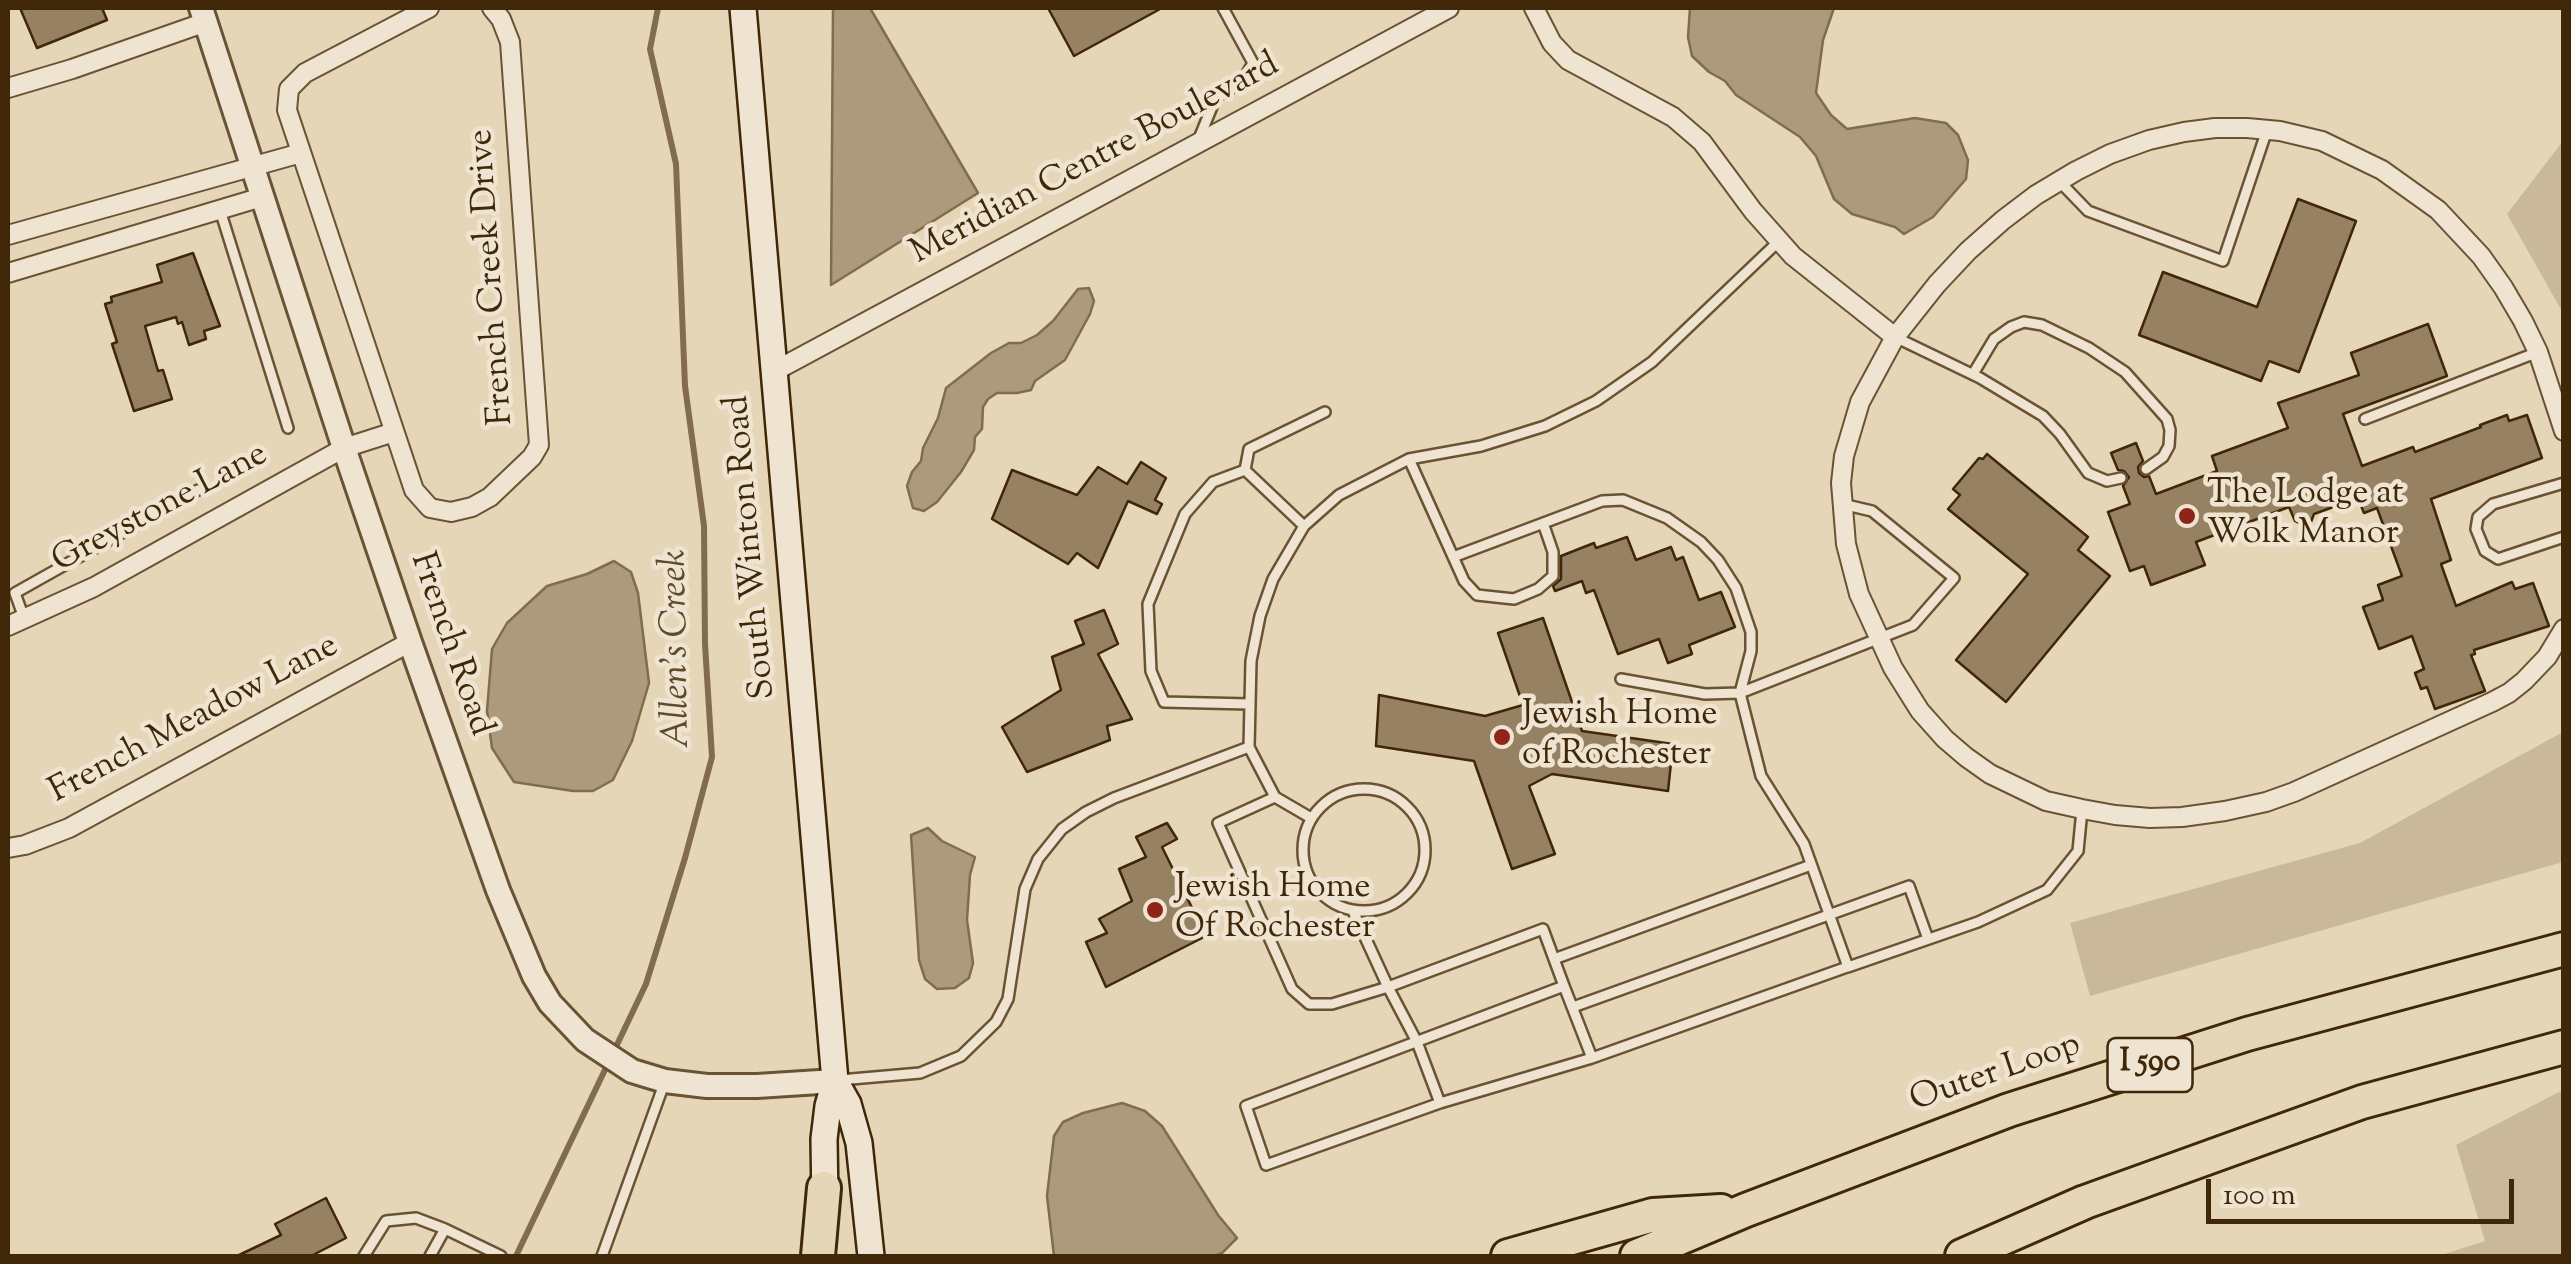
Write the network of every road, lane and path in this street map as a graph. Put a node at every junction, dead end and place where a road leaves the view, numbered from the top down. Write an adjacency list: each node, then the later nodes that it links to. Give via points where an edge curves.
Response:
1 (429, 8): 11 (street, French Creek Drive, via 305,73 289,88 286,110)
2 (492, 8): 26 (street, French Creek Drive, via 510,42 539,445 490,496 451,512 430,508 414,490)
3 (742, 8): 21 (main road, South Winton Road)
4 (1223, 8): 10 (lane, via 1253,63 1242,82 1216,97)
5 (1449, 8): 10 (street, Meridian Centre Boulevard)
6 (1534, 8): 17 (street, via 1568,60 1673,118 1702,142)
7 (203, 15): 8 (street, via 72,70); 12 (street, French Road)
8 (8, 87)
9 (2267, 130): 13 (street, via 2215,128 2150,140); 13 (lane, via 2223,260 2088,210); 20 (street, via 2351,154 2438,210 2503,287)
10 (1196, 144): 21 (street, Meridian Centre Boulevard)
11 (301, 153): 12 (street); 26 (street, French Creek Drive)
12 (252, 166): 14 (street, French Road); 16 (street)
13 (2059, 182): 19 (street, via 1968,251)
14 (262, 197): 15 (street); 28 (street, French Road)
15 (220, 210): 18 (street); 25 (lane)
16 (8, 235)
17 (1780, 241): 19 (street); 29 (lane, via 1652,362 1596,401 1481,446)
18 (8, 273)
19 (1895, 336): 22 (lane); 35 (street, via 1851,429)
20 (2538, 352): 24 (lane); 27 (street)
21 (773, 372): 67 (main road, South Winton Road)
22 (1973, 374): 30 (lane, via 1994,339 2024,322 2089,348 2125,372 2167,419 2169,446); 32 (lane, via 2043,416 2088,473 2107,481)
23 (1325, 412): 31 (lane, via 1248,449)
24 (2365, 419)
25 (288, 428)
26 (394, 432): 28 (street)
27 (2564, 432)
28 (344, 448): 41 (street, Greystone Lane, via 94,587); 44 (street, French Road)
29 (1409, 459): 37 (lane, via 1339,495); 39 (lane)
30 (2146, 469)
31 (1246, 470): 37 (lane); 47 (lane, via 1213,482 1185,514 1148,604 1151,671 1164,702)
32 (2121, 478)
33 (2564, 483): 38 (lane, via 2493,504 2476,528 2485,551 2498,558)
34 (198, 490): 40 (lane)
35 (1842, 504): 43 (street, via 1851,567); 43 (lane, via 1872,510 1954,578 1913,625)
36 (1543, 523): 39 (lane); 39 (lane, via 1553,576 1514,599 1478,596); 46 (lane, via 1623,500 1702,542 1736,588 1751,632)
37 (1304, 526): 47 (lane, via 1260,616)
38 (2564, 537)
39 (1453, 557)
40 (11, 595): 41 (lane)
41 (16, 622)
42 (2564, 629): 50 (street, via 2524,681 2492,702 2294,792 2182,817)
43 (1879, 637): 46 (lane); 50 (street, via 1920,711 1966,758 2010,784)
44 (410, 642): 52 (street, French Meadow Lane, via 69,828); 66 (street, French Road, via 534,976 584,1040)
45 (1621, 678): 46 (lane)
46 (1740, 694): 53 (lane, via 1761,776)
47 (1249, 704): 48 (lane)
48 (1249, 747): 49 (lane); 67 (lane, via 1114,798 1062,830 1025,889 1008,999 996,1022 961,1056 920,1073)
49 (1275, 798): 51 (lane); 61 (lane, via 1218,823 1292,989 1309,1004 1332,1004)
50 (2082, 810): 56 (lane, via 2078,851 2047,890)
51 (1311, 818): 54 (lane, via 1302,856 1308,876 1318,892); 54 (lane, via 1342,792 1363,788 1402,800 1424,834 1421,875 1409,892 1373,911)
52 (8, 848)
53 (1811, 865): 55 (lane); 58 (lane)
54 (1352, 911): 61 (lane)
55 (1829, 916): 56 (lane, via 1909,886); 59 (lane); 62 (lane)
56 (1928, 939): 59 (lane)
57 (2564, 949): 70 (highway, Outer Loop / I 590, via 2229,1040 2009,1110)
58 (1554, 959): 60 (lane); 61 (lane, via 1543,929)
59 (1850, 966): 65 (lane)
60 (1564, 986): 62 (lane); 63 (lane)
61 (1388, 987): 63 (lane)
62 (1572, 1008): 65 (lane)
63 (1418, 1042): 68 (lane); 68 (lane, via 1246,1106 1266,1165)
64 (2564, 1047): 81 (highway, via 2362,1102 2085,1202)
65 (1592, 1058): 68 (lane)
66 (656, 1079): 67 (street, French Road, via 706,1086); 75 (lane)
67 (835, 1081): 69 (main road, South Winton Road, via 826,1118); 78 (main road, South Winton Road, via 859,1143)
68 (1440, 1102)
69 (824, 1188): 76 (highway); 77 (main road, South Winton Road)
70 (1746, 1210): 79 (highway, via 1653,1215); 80 (highway, Outer Loop / I 590)
71 (445, 1229): 72 (lane, via 416,1218 386,1221); 73 (lane); 74 (lane)
72 (364, 1256)
73 (430, 1256)
74 (501, 1256)
75 (602, 1256)
76 (818, 1256)
77 (829, 1256)
78 (871, 1256)
79 (1508, 1256)
80 (1637, 1256)
81 (1962, 1256)

